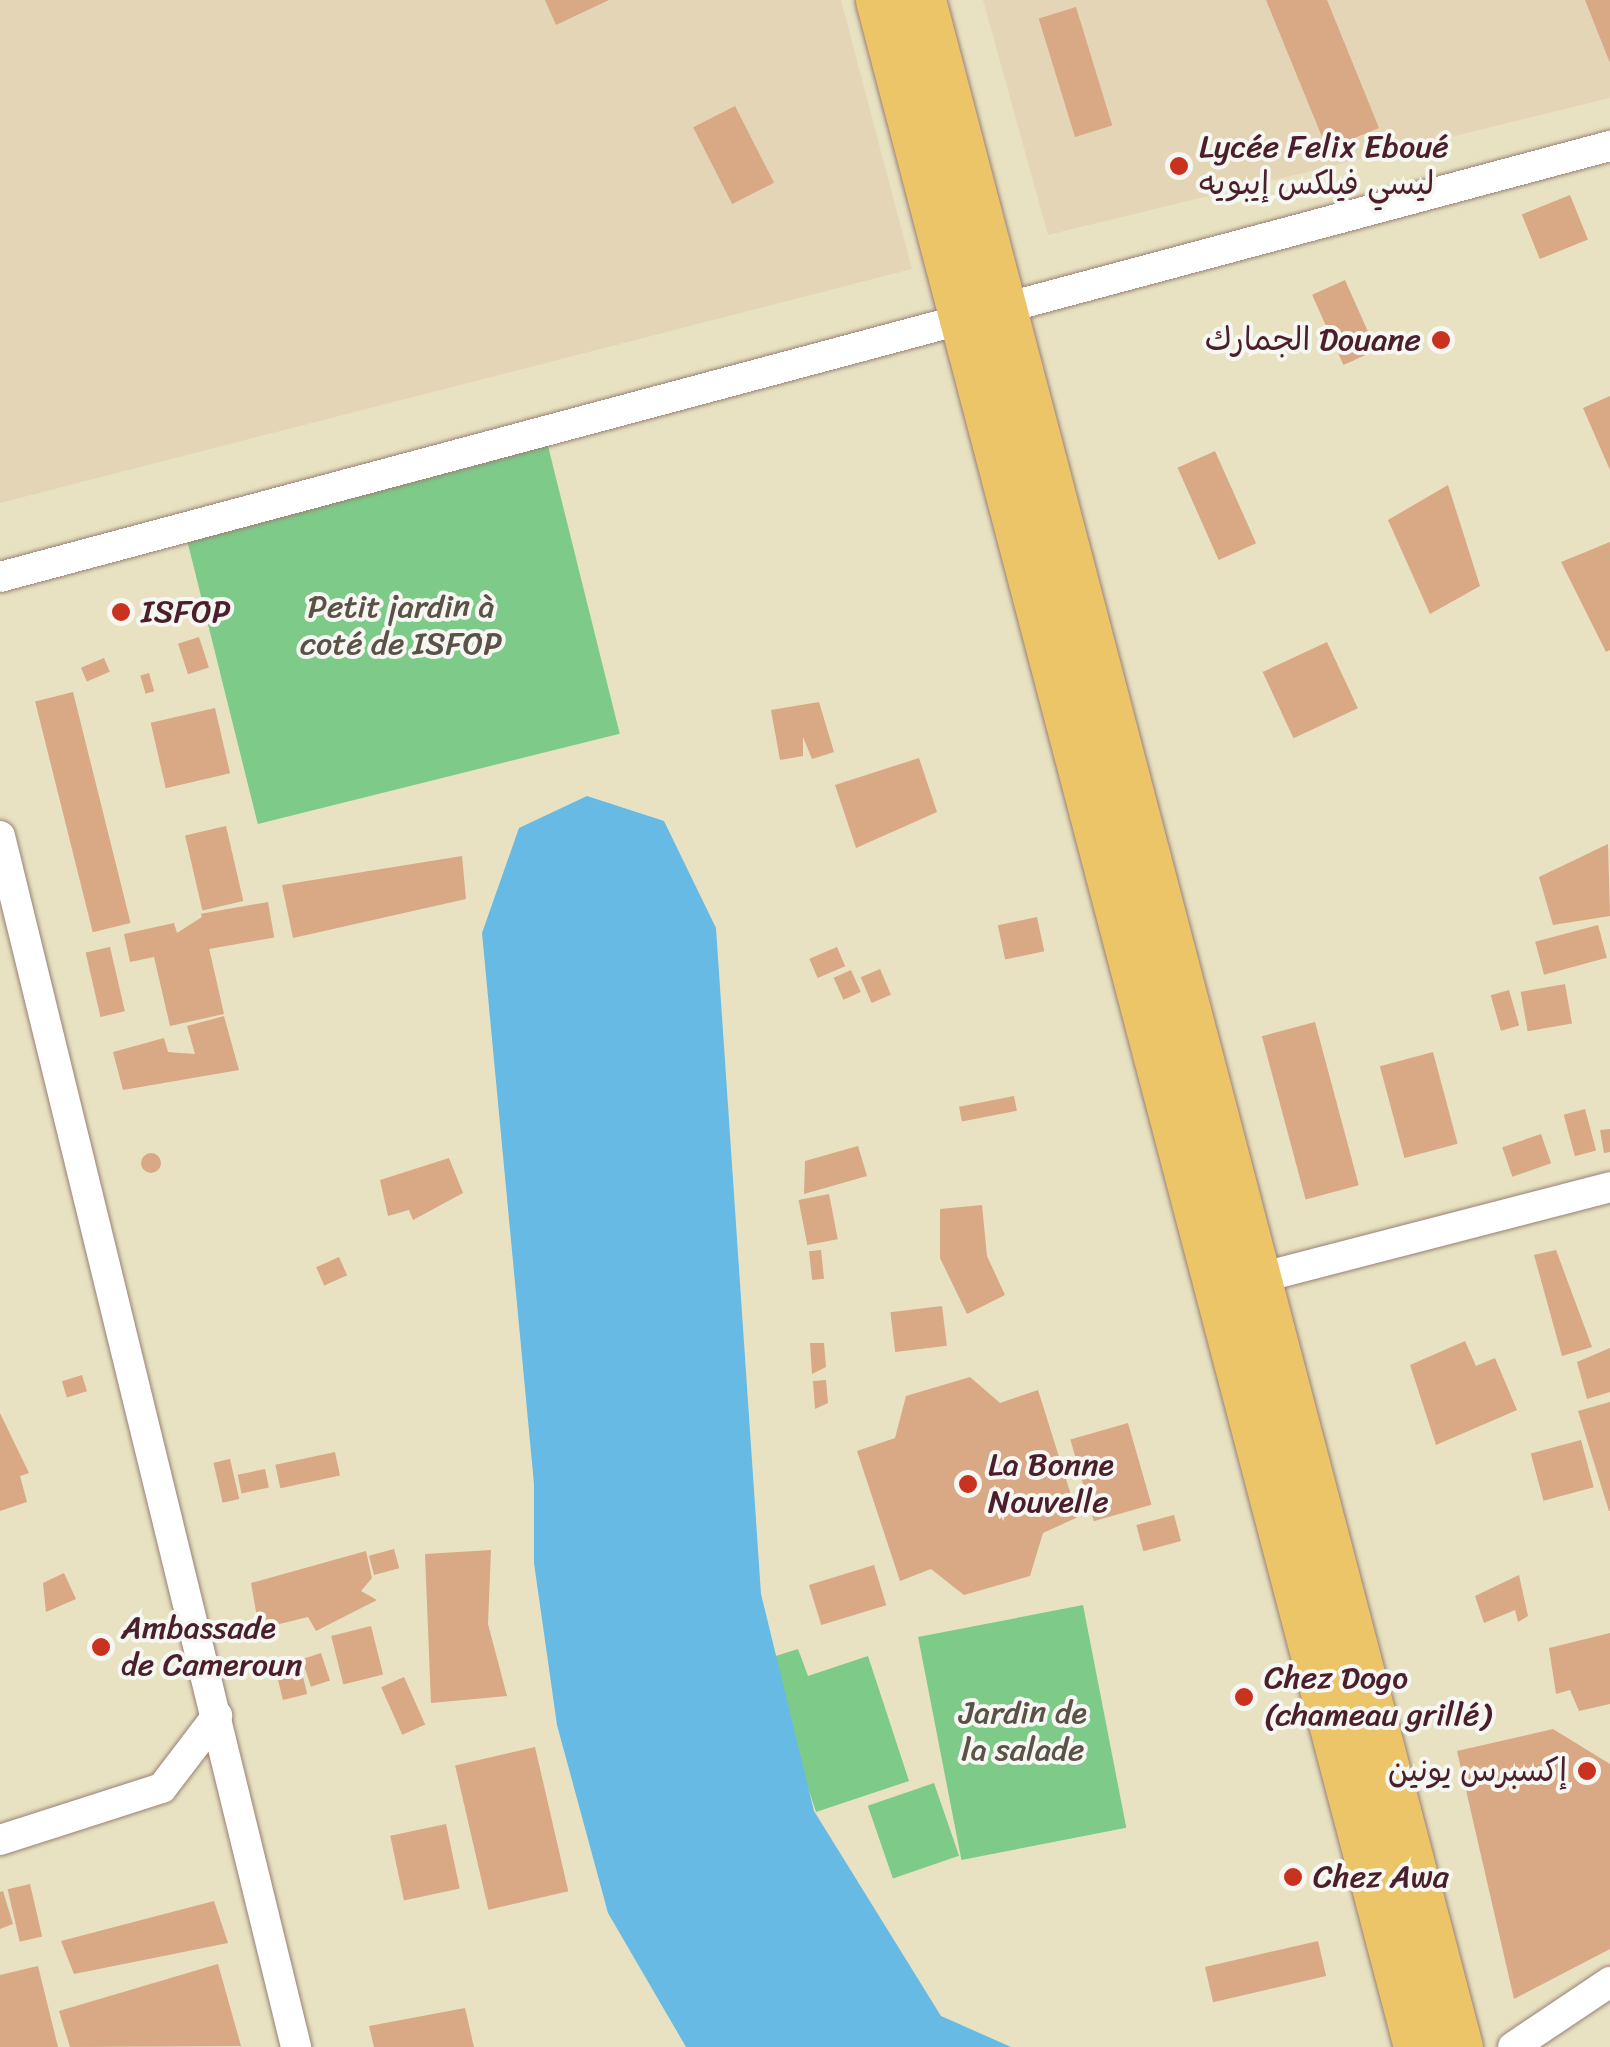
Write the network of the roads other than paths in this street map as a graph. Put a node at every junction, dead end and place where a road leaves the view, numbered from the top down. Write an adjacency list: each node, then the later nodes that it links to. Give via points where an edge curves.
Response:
1 (878, 0): 5 (main road)
2 (923, 0): 4 (main road)
3 (1610, 146): 4 (street)
4 (1006, 307): 5 (street); 9 (main road)
5 (962, 320): 6 (street); 9 (main road)
6 (0, 577)
7 (0, 836): 10 (street)
8 (1610, 1187): 9 (street)
9 (1238, 1284): 14 (main road); 15 (main road)
10 (217, 1716): 11 (street, via 162,1788); 13 (street)
11 (0, 1840)
12 (1610, 1982): 16 (street)
13 (296, 2047)
14 (1416, 2047)
15 (1460, 2047)
16 (1514, 2047)

